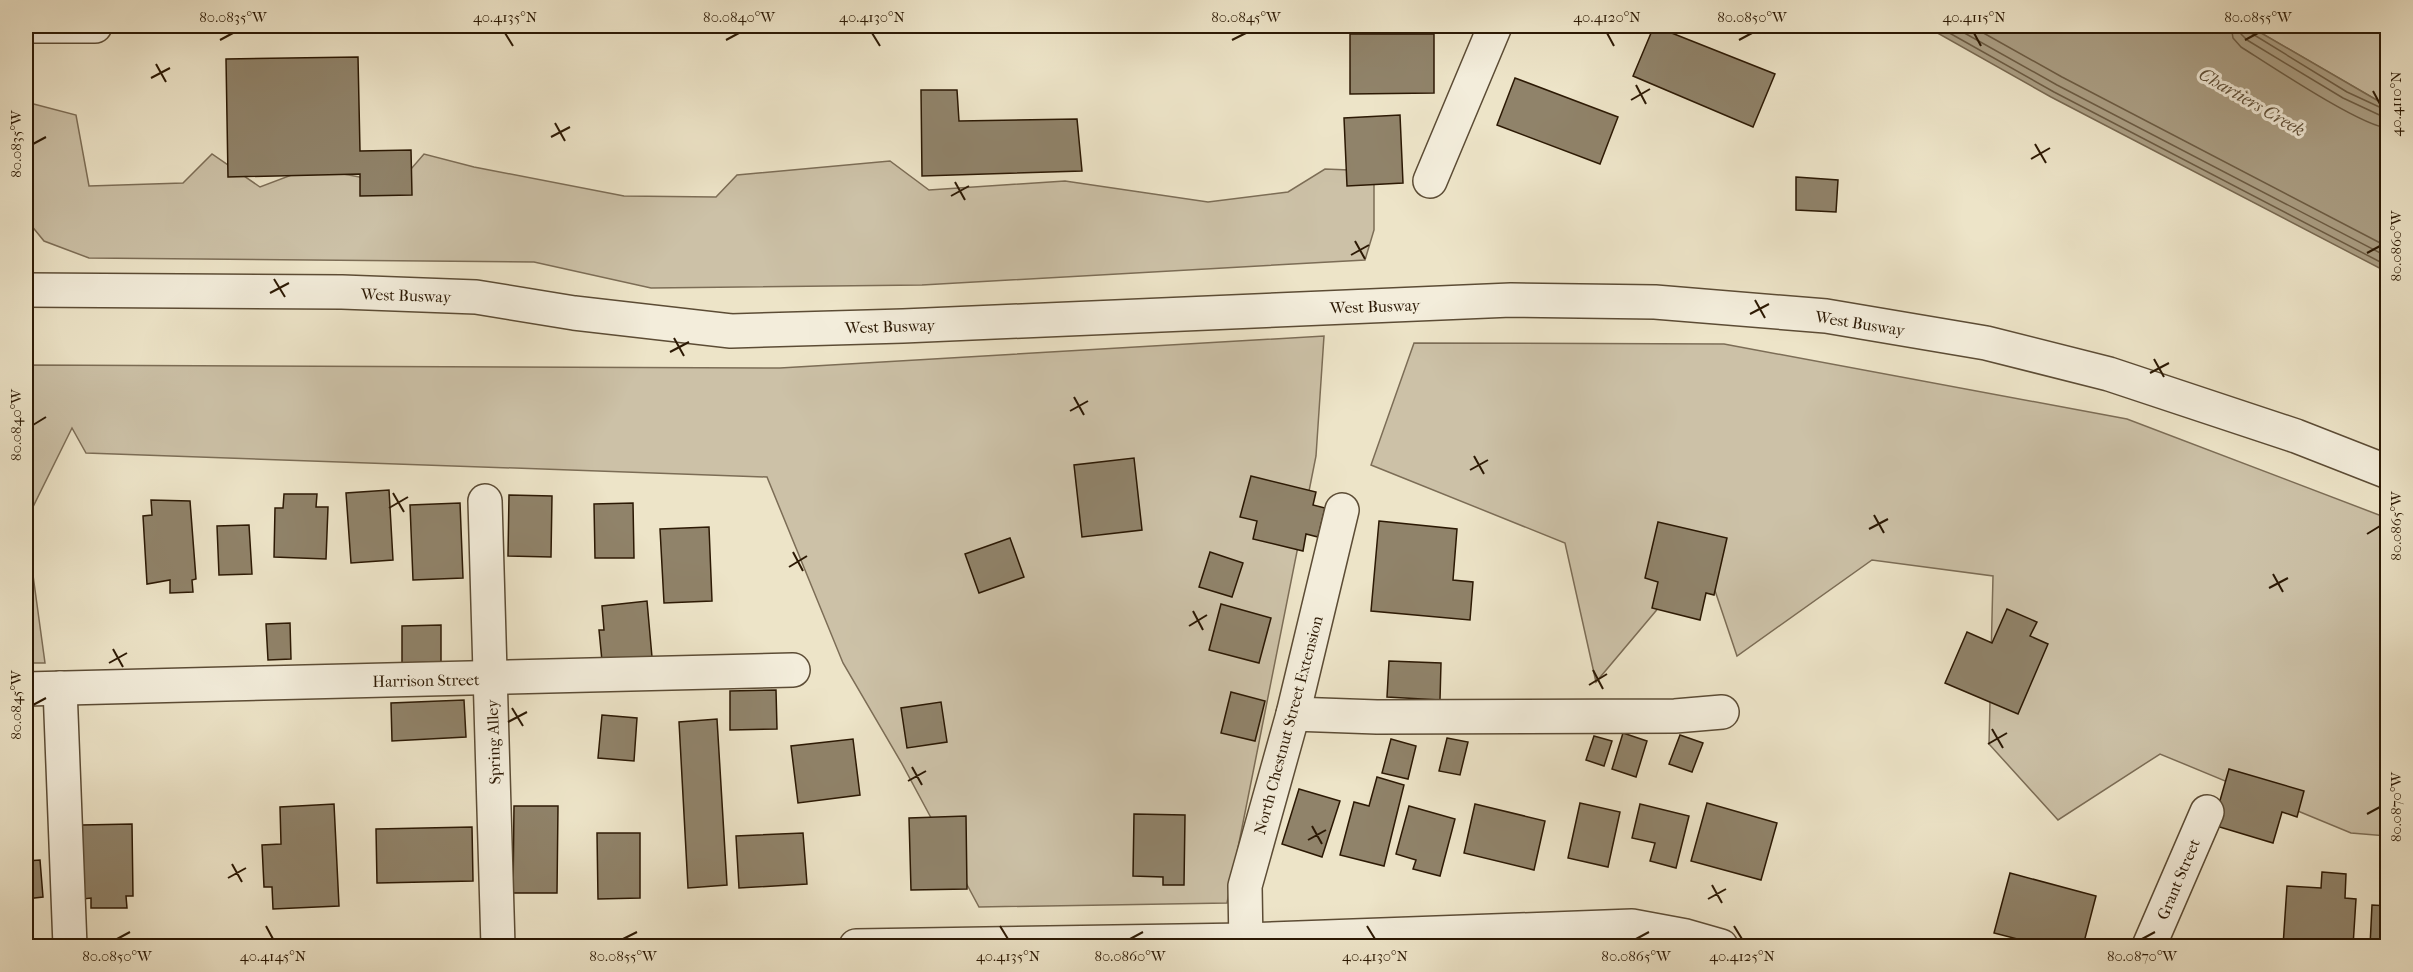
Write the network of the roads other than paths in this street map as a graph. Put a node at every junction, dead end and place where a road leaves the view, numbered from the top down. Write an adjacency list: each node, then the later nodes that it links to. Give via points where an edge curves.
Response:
1 (26, 26): 2 (street)
2 (95, 26)
3 (1495, 26): 4 (street)
4 (1430, 181)
5 (26, 290): 6 (street, West Busway, via 476,297 731,331 1511,300 1655,302 1826,316 1986,343 2109,375 2296,436)
6 (2388, 472)
7 (485, 501): 10 (street, Spring Alley)
8 (1342, 510): 14 (street, North Chestnut Street Extension)
9 (793, 670): 10 (street, Harrison Street)
10 (491, 679): 11 (street, Harrison Street); 18 (street, Spring Alley)
11 (60, 688): 12 (street, Harrison Street); 17 (street)
12 (26, 689)
13 (1722, 712): 14 (street, via 1663,716)
14 (1293, 714): 16 (street, North Chestnut Street Extension, via 1245,886)
15 (2207, 812): 21 (street, Grant Street)
16 (1246, 944): 19 (street); 20 (street, via 1632,926)
17 (70, 946)
18 (498, 946)
19 (856, 946)
20 (1721, 946)
21 (2149, 946)

